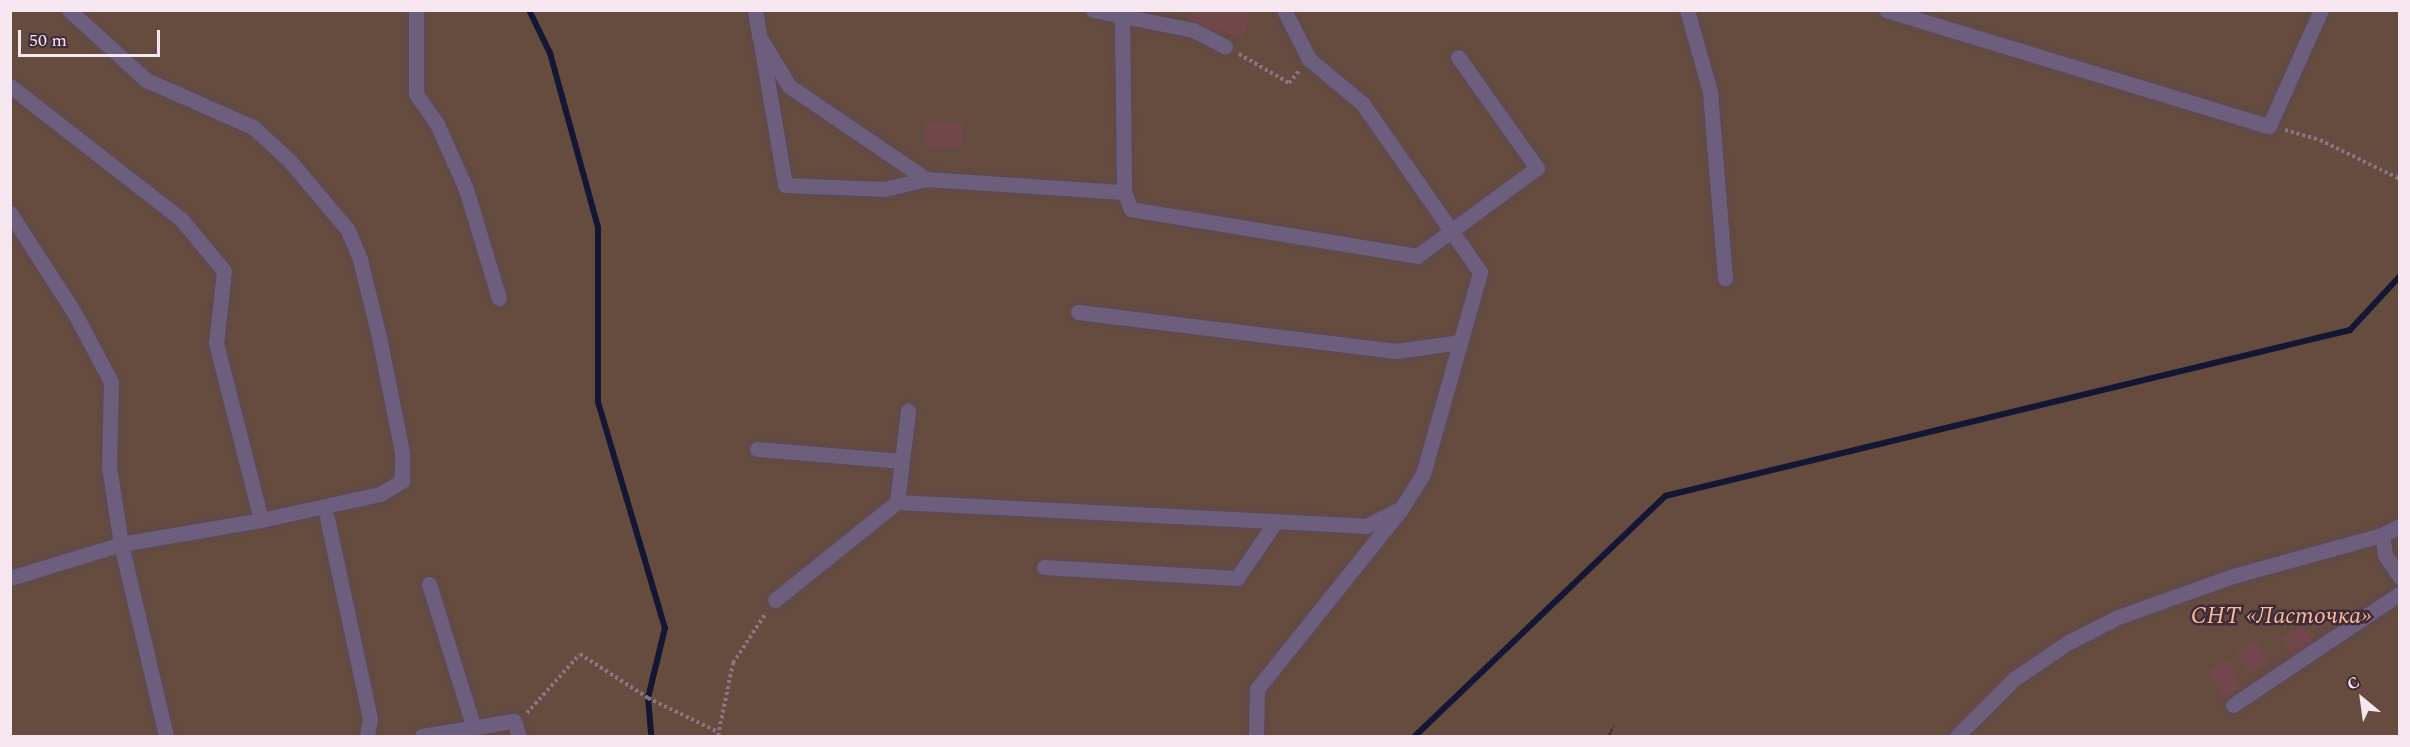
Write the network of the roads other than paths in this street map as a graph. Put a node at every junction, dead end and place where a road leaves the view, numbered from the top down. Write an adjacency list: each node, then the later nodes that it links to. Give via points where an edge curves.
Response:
1 (69, 10): 28 (street, via 146,80 254,127 290,161 347,229 360,259 402,452 402,481 380,495)
2 (416, 10): 19 (street, via 416,94 437,123 466,189)
3 (755, 10): 10 (street)
4 (1093, 10): 9 (street)
5 (1284, 10): 17 (street, via 1309,59 1363,104)
6 (1687, 10): 18 (street, via 1710,92)
7 (1886, 10): 8 (street, via 2269,126)
8 (2320, 10)
9 (1122, 16): 11 (street, via 1193,30); 15 (street)
10 (759, 36): 14 (street, via 789,86); 14 (street, via 785,185 885,189)
11 (1225, 45)
12 (1458, 57): 17 (street, via 1537,168)
13 (10, 86): 28 (street, via 182,219 224,272 216,343)
14 (926, 179): 15 (street)
15 (1124, 192): 17 (street, via 1131,209 1417,256)
16 (10, 213): 32 (street, via 75,314 111,382 109,467)
17 (1450, 229): 21 (street, via 1480,272)
18 (1725, 279)
19 (499, 298)
20 (1078, 312): 21 (street, via 1396,351)
21 (1460, 342): 26 (street, via 1423,474)
22 (908, 411): 24 (street)
23 (758, 449): 24 (street)
24 (902, 461): 25 (street)
25 (897, 502): 29 (street); 38 (street)
26 (1401, 509): 29 (street, via 1366,526); 45 (street, via 1257,689)
27 (327, 519): 42 (street, via 370,719)
28 (261, 520): 32 (street)
29 (1276, 521): 33 (street, via 1237,578)
30 (2400, 526): 31 (street)
31 (2382, 535): 34 (street, via 2385,555); 46 (street, via 2233,576 2118,617 2067,643 2014,679)
32 (121, 544): 35 (street); 41 (street)
33 (1044, 567)
34 (2400, 577)
35 (10, 578)
36 (429, 584): 40 (street)
37 (2400, 593): 39 (street)
38 (775, 600)
39 (2233, 705)
40 (473, 725): 43 (street); 44 (street, via 514,721)
41 (166, 736)
42 (367, 736)
43 (422, 736)
44 (519, 736)
45 (1256, 736)
46 (1957, 736)

